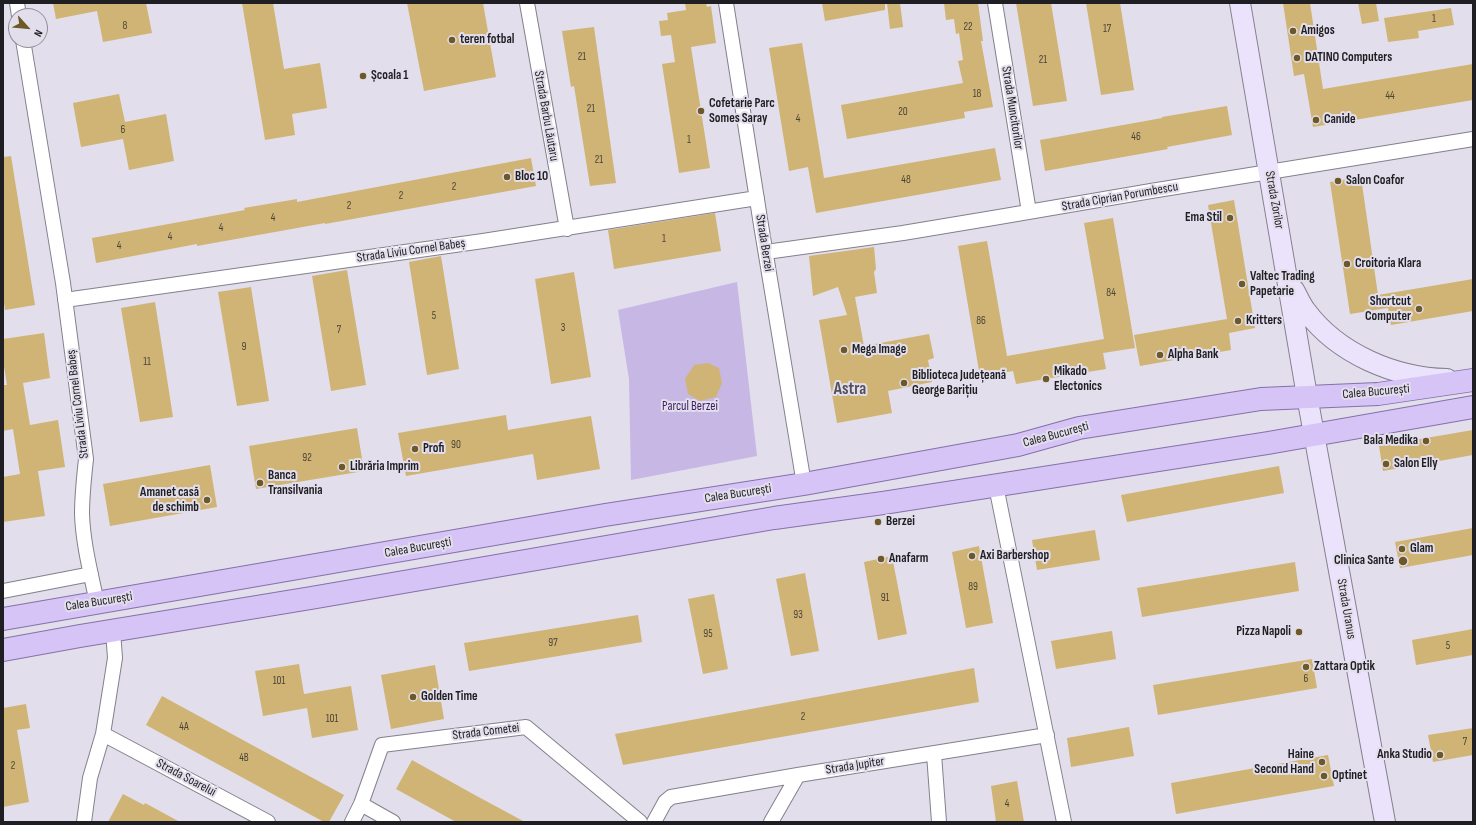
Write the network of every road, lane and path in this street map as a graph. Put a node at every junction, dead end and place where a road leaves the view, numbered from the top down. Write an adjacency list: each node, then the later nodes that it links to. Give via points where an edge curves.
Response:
1 (527, 3): 10 (street, Strada Barbu Lăutaru)
2 (726, 3): 8 (street, Strada Berzei)
3 (995, 3): 9 (street, Strada Muncitorilor)
4 (1240, 3): 7 (street, Strada Zorilor)
5 (24, 48): 13 (street, Strada Liviu Cornel Babeș)
6 (1473, 138): 7 (street, Strada Ciprian Porumbescu)
7 (1270, 172): 9 (street, Strada Ciprian Porumbescu); 12 (street, Strada Zorilor)
8 (757, 198): 10 (street, Strada Liviu Cornel Babeș); 11 (street, Strada Berzei)
9 (1029, 212): 11 (street, Strada Ciprian Porumbescu)
10 (567, 229): 13 (street, Strada Liviu Cornel Babeș)
11 (766, 252): 18 (street, Strada Berzei)
12 (1288, 278): 14 (street, via 1306,311 1325,331 1361,356 1403,374 1436,379); 15 (street, Strada Zorilor)
13 (65, 300): 20 (street, Strada Liviu Cornel Babeș, via 86,459 82,515)
14 (1473, 380): 15 (main road, Calea București, via 1378,394)
15 (1307, 396): 17 (street, Strada Uranus); 18 (main road, Calea București, via 1261,399 1079,428 1018,445)
16 (1473, 407): 17 (main road)
17 (1314, 435): 19 (main road); 40 (street, Strada Uranus)
18 (804, 484): 22 (main road, Calea București)
19 (996, 486): 24 (main road, via 774,518); 27 (street)
20 (91, 574): 21 (street); 22 (street, Strada Liviu Cornel Babeș)
21 (3, 591)
22 (97, 603): 23 (main road, Calea București)
23 (3, 619)
24 (113, 631): 25 (main road); 26 (street, via 115,658)
25 (3, 650)
26 (103, 734): 31 (street, via 90,778); 32 (street, Strada Soarelui)
27 (1047, 735): 28 (street, Strada Jupiter); 39 (street)
28 (934, 754): 29 (street, Strada Jupiter); 38 (street)
29 (798, 775): 36 (street, Strada Jupiter, via 671,798 665,802); 37 (street)
30 (361, 804): 33 (street, Strada Cometei); 34 (street); 35 (street, Strada Cometei, via 382,745 526,727)
31 (84, 822)
32 (268, 822)
33 (352, 822)
34 (393, 822)
35 (640, 822)
36 (654, 822)
37 (771, 822)
38 (939, 822)
39 (1064, 822)
40 (1385, 822)

